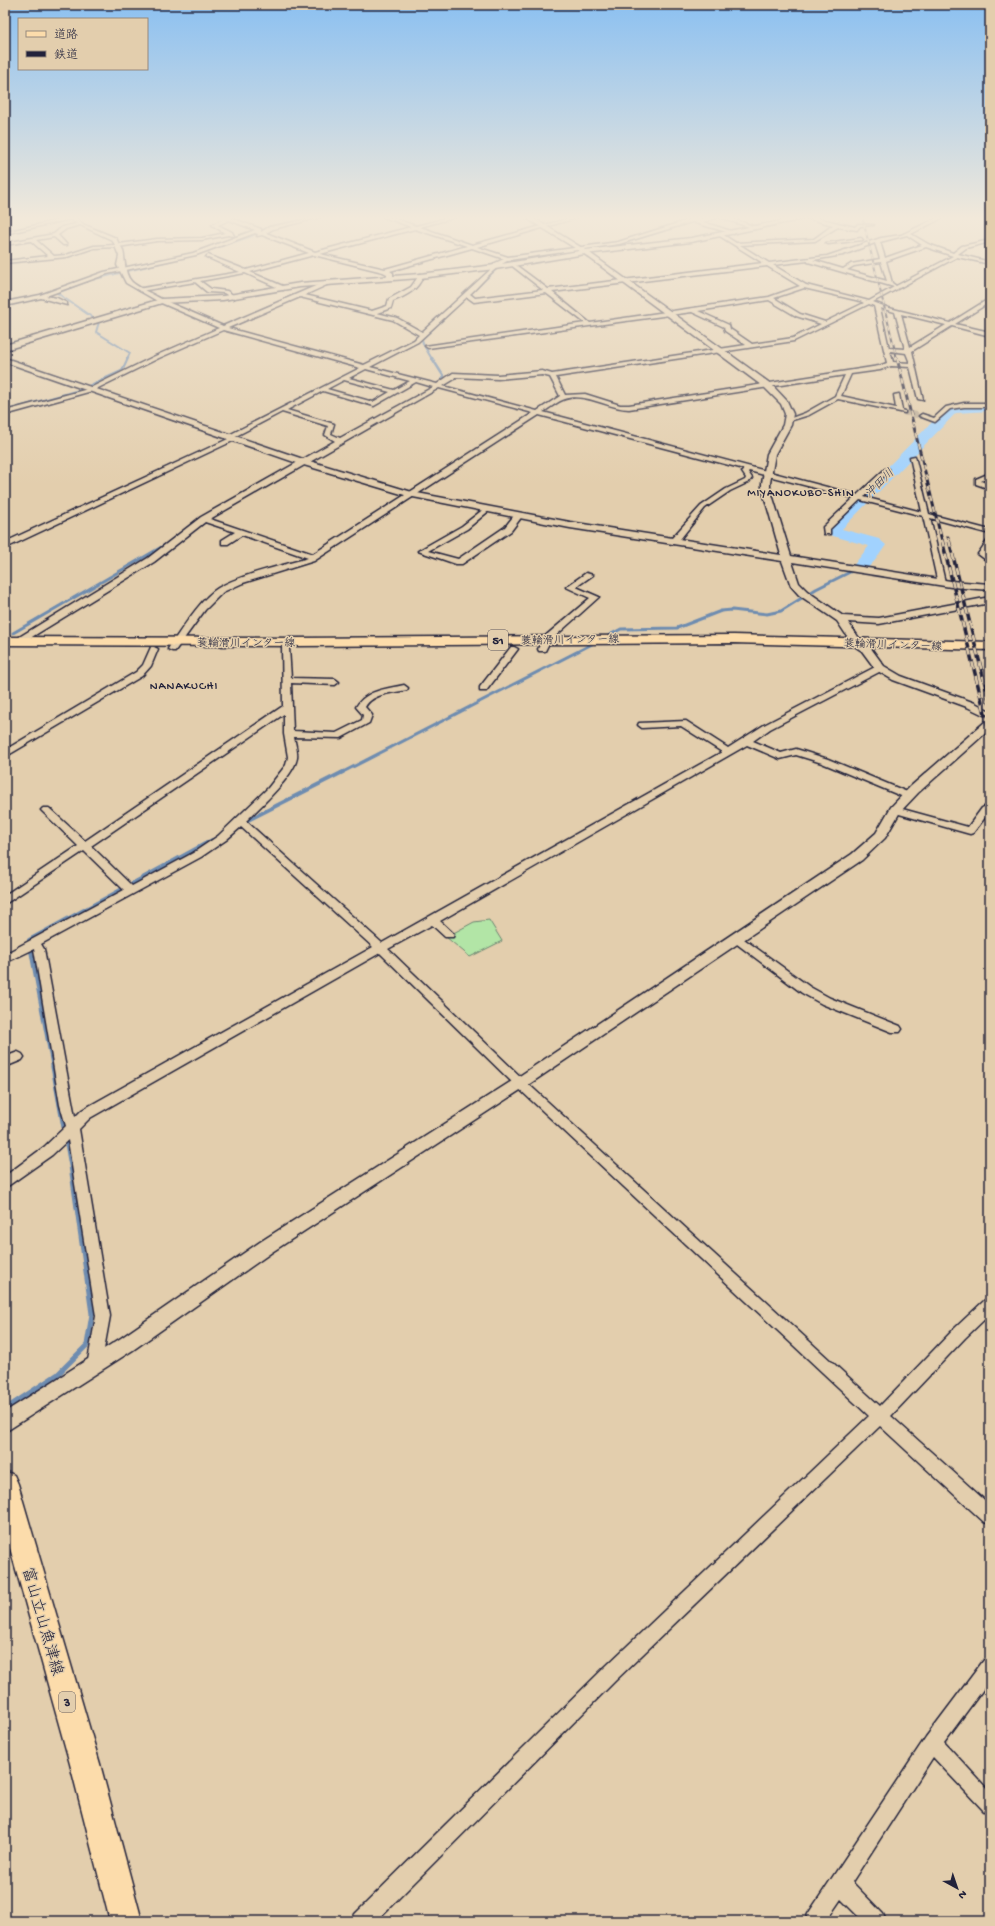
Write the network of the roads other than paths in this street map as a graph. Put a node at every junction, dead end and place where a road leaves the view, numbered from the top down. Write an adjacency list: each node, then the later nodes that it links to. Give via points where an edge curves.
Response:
1 (15, 306): 15 (street)
2 (145, 306): 28 (main road)
3 (172, 306): 23 (street)
4 (275, 306): 23 (street)
5 (347, 306): 18 (street)
6 (389, 306): 18 (street)
7 (454, 306): 25 (street)
8 (566, 306): 21 (street)
9 (657, 306): 19 (street)
10 (719, 306): 16 (street)
11 (783, 306): 20 (street, via 798,315)
12 (862, 306): 20 (street)
13 (877, 306): 17 (street); 29 (street)
14 (981, 306): 22 (street)
15 (5, 309)
16 (692, 310): 19 (street); 27 (street, via 727,326 727,330)
17 (897, 311): 22 (street); 31 (street)
18 (374, 312): 25 (street, via 400,320)
19 (668, 314): 21 (street); 30 (street)
20 (826, 324): 27 (street, via 794,339)
21 (590, 325): 26 (street)
22 (952, 325): 24 (street); 31 (street)
23 (222, 329): 35 (street); 43 (street)
24 (990, 334)
25 (423, 335): 35 (street)
26 (428, 346)
27 (752, 346): 30 (street)
28 (5, 348)
29 (887, 349): 31 (street); 33 (street)
30 (719, 351): 37 (street); 41 (street)
31 (908, 351): 34 (street)
32 (5, 360): 43 (street)
33 (890, 364): 34 (street); 36 (street)
34 (913, 365): 48 (street)
35 (365, 367): 38 (street); 39 (street)
36 (849, 373): 41 (street); 47 (street)
37 (552, 376): 40 (street, via 542,372 498,377 453,375); 46 (street)
38 (343, 378): 42 (street); 44 (street)
39 (416, 380): 40 (street); 44 (street)
40 (439, 386): 52 (street); 56 (street)
41 (768, 386): 46 (street, via 629,407 620,407 585,396); 54 (street, via 784,401 788,409)
42 (322, 389): 44 (street, via 374,404); 50 (street)
43 (90, 390): 51 (street); 55 (street)
44 (395, 392)
45 (897, 395): 47 (street, via 901,411)
46 (564, 397): 52 (street)
47 (837, 397): 54 (street, via 807,414)
48 (921, 399)
49 (989, 404): 53 (street, via 948,408 936,420)
50 (282, 410): 55 (street); 56 (street, via 332,425 328,435)
51 (5, 413)
52 (539, 413): 59 (street); 64 (street)
53 (922, 416)
54 (788, 421): 61 (street, via 773,449)
55 (231, 438): 58 (street); 76 (street)
56 (340, 441): 58 (street)
57 (913, 457): 68 (street)
58 (305, 462): 64 (street); 69 (street)
59 (748, 468): 61 (street); 74 (street, via 744,472 749,478 747,481 703,507)
60 (887, 470): 65 (street)
61 (766, 472): 65 (street); 78 (street, via 766,488)
62 (990, 474): 63 (street, via 978,480)
63 (990, 488)
64 (411, 494): 66 (street); 77 (street)
65 (858, 497): 68 (street); 71 (street, via 826,529)
66 (487, 509): 67 (street); 67 (street, via 459,531 422,551 460,562 508,529)
67 (519, 515): 74 (street)
68 (926, 515): 72 (street); 81 (street)
69 (204, 519): 70 (street); 86 (street, via 151,560)
70 (241, 532): 73 (street); 77 (street)
71 (827, 532)
72 (990, 532)
73 (225, 542)
74 (674, 542): 78 (street)
75 (990, 543): 79 (street, via 982,554)
76 (5, 544)
77 (313, 557): 88 (street, via 220,590 202,608)
78 (786, 559): 81 (street); 84 (street, via 791,578 806,595)
79 (990, 561)
80 (589, 575): 87 (street, via 570,587 595,597)
81 (941, 582): 82 (street)
82 (990, 587)
83 (990, 600): 84 (street, via 879,621)
84 (841, 619): 89 (street)
85 (5, 641): 86 (main road, 蓑輪滑川インター線 / 51)
86 (19, 641): 88 (main road, 蓑輪滑川インター線 / 51)
87 (544, 644): 88 (main road, 蓑輪滑川インター線 / 51); 89 (main road, 蓑輪滑川インター線 / 51); 93 (main road, 蓑輪滑川インター線 / 51)
88 (174, 645): 91 (main road, 蓑輪滑川インター線 / 51); 92 (main road, 蓑輪滑川インター線 / 51)
89 (862, 646): 90 (main road, 蓑輪滑川インター線 / 51); 95 (main road, 蓑輪滑川インター線 / 51); 96 (street)
90 (990, 646)
91 (285, 648): 93 (main road, 蓑輪滑川インター線 / 51); 97 (street)
92 (154, 649): 94 (main road, 蓑輪滑川インター線 / 51); 108 (street, via 147,666 139,674)
93 (514, 649): 100 (street)
94 (5, 650)
95 (990, 653)
96 (880, 668): 102 (street, via 897,678 971,705); 106 (street, via 767,727)
97 (286, 680): 98 (street); 101 (street)
98 (335, 682)
99 (404, 688): 105 (street, via 370,696 360,707 368,715 366,721 338,736)
100 (483, 689)
101 (288, 707): 105 (street); 114 (street)
102 (990, 715)
103 (990, 723): 109 (street)
104 (642, 725): 107 (street, via 684,724)
105 (289, 734): 113 (street, via 293,757 290,766)
106 (746, 742): 107 (street); 109 (street, via 780,756 796,752 825,761)
107 (728, 752): 117 (street)
108 (5, 754)
109 (909, 796): 112 (street)
110 (990, 807): 112 (street, via 970,831)
111 (46, 810): 114 (street)
112 (895, 810): 119 (street, via 881,835 857,857)
113 (240, 822): 115 (street, via 197,855); 121 (street)
114 (84, 845): 115 (street); 116 (street)
115 (132, 891): 120 (street)
116 (5, 900)
117 (433, 920): 118 (street); 121 (street)
118 (449, 934)
119 (737, 938): 123 (street, via 826,1002); 126 (street)
120 (35, 943): 122 (street); 127 (street, via 39,949)
121 (381, 948): 126 (street); 127 (street, via 86,1114)
122 (5, 959)
123 (896, 1030)
124 (18, 1057): 125 (street)
125 (5, 1062)
126 (520, 1083): 130 (street, via 266,1247); 131 (street)
127 (72, 1127): 128 (street, via 48,1151); 130 (street, via 103,1316)
128 (5, 1183)
129 (990, 1305): 131 (street)
130 (94, 1366): 132 (street)
131 (880, 1416): 134 (street); 140 (street, via 610,1674)
132 (5, 1423)
133 (5, 1484): 139 (main road, 富山立山魚津線 / 3, via 85,1764)
134 (990, 1516)
135 (990, 1666): 136 (street)
136 (932, 1743): 137 (street); 138 (street)
137 (990, 1805)
138 (840, 1884): 141 (street); 142 (street)
139 (126, 1921)
140 (362, 1921)
141 (815, 1921)
142 (876, 1921)

